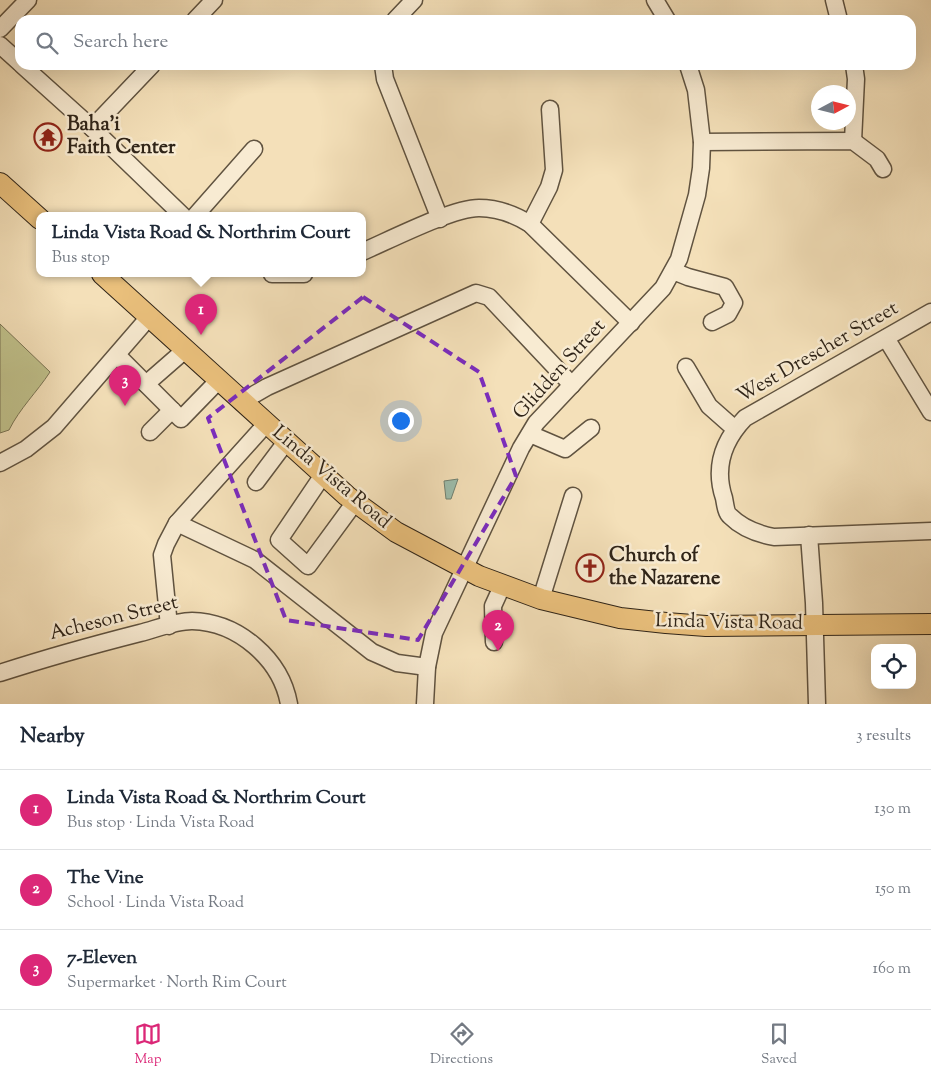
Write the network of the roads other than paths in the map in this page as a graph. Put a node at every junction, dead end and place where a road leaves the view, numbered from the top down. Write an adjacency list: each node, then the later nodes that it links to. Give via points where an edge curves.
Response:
1 (28, 0): 10 (street)
2 (214, 0): 6 (street)
3 (414, 0): 7 (street)
4 (655, 0): 8 (street)
5 (834, 0): 9 (street)
6 (200, 15)
7 (400, 15)
8 (665, 15)
9 (838, 15)
10 (0, 29)
11 (0, 45): 12 (street)
12 (15, 59)
13 (28, 70): 19 (street)
14 (147, 70): 19 (street)
15 (384, 70): 28 (street)
16 (690, 70): 21 (street, Glidden Street, via 696,90)
17 (855, 70): 20 (street)
18 (550, 109): 29 (street, via 554,170)
19 (92, 128): 25 (street)
20 (853, 141): 21 (street); 23 (street, via 877,159)
21 (702, 142): 31 (street, Glidden Street, via 697,195)
22 (254, 149): 26 (street)
23 (883, 169)
24 (0, 183): 27 (main road)
25 (179, 212)
26 (199, 212)
27 (36, 215)
28 (440, 219): 29 (street, via 461,210 479,208 511,212); 30 (street)
29 (530, 224): 35 (street)
30 (366, 250)
31 (673, 271): 35 (street, Glidden Street, via 663,288); 36 (street, via 725,286 734,304 728,314)
32 (105, 277): 34 (main road, Linda Vista Road)
33 (931, 312): 37 (street, West Drescher Street)
34 (150, 316): 38 (main road, Linda Vista Road); 39 (street)
35 (631, 322): 43 (street, Glidden Street)
36 (712, 322)
37 (886, 338): 46 (street); 49 (street, West Drescher Street, via 745,418)
38 (185, 350): 41 (main road, Linda Vista Road); 42 (street)
39 (117, 355): 42 (street); 53 (street, via 54,427 26,449)
40 (686, 367): 49 (street, via 709,406)
41 (218, 381): 44 (main road, Linda Vista Road); 45 (street, via 181,419)
42 (146, 384): 45 (street)
43 (572, 385): 44 (street, via 489,297 476,293 267,387); 51 (street, Glidden Street, via 536,423)
44 (241, 402): 47 (main road, Linda Vista Road)
45 (172, 410): 50 (street)
46 (931, 412)
47 (266, 424): 52 (main road, Linda Vista Road); 58 (street)
48 (591, 428): 51 (street, via 565,449)
49 (735, 429): 60 (street, West Drescher Street, via 720,456 718,482 729,516 759,534 774,537)
50 (150, 432)
51 (530, 434): 61 (street, Glidden Street)
52 (286, 442): 54 (main road, Linda Vista Road); 55 (street)
53 (0, 463)
54 (323, 475): 57 (main road, Linda Vista Road); 57 (street, via 278,540 308,566)
55 (256, 482)
56 (573, 496): 63 (street)
57 (355, 502): 61 (main road, Linda Vista Road, via 396,532)
58 (177, 524): 66 (street, via 162,555); 68 (street, via 255,560 372,652 397,663)
59 (931, 531): 60 (street)
60 (809, 535): 65 (street)
61 (464, 569): 62 (main road, Linda Vista Road); 68 (street, Glidden Street, via 437,626)
62 (503, 584): 63 (main road, Linda Vista Road); 67 (street, via 493,606)
63 (542, 599): 65 (main road, Linda Vista Road, via 620,618 666,623)
64 (931, 624): 65 (main road, Linda Vista Road)
65 (815, 625): 72 (street)
66 (169, 626): 69 (street, Acheson Street); 70 (street, Acheson Street, via 190,621 214,623 238,634 257,648 276,669 287,693)
67 (494, 642)
68 (427, 667): 71 (street, Glidden Street)
69 (0, 673)
70 (288, 704)
71 (425, 704)
72 (817, 704)

